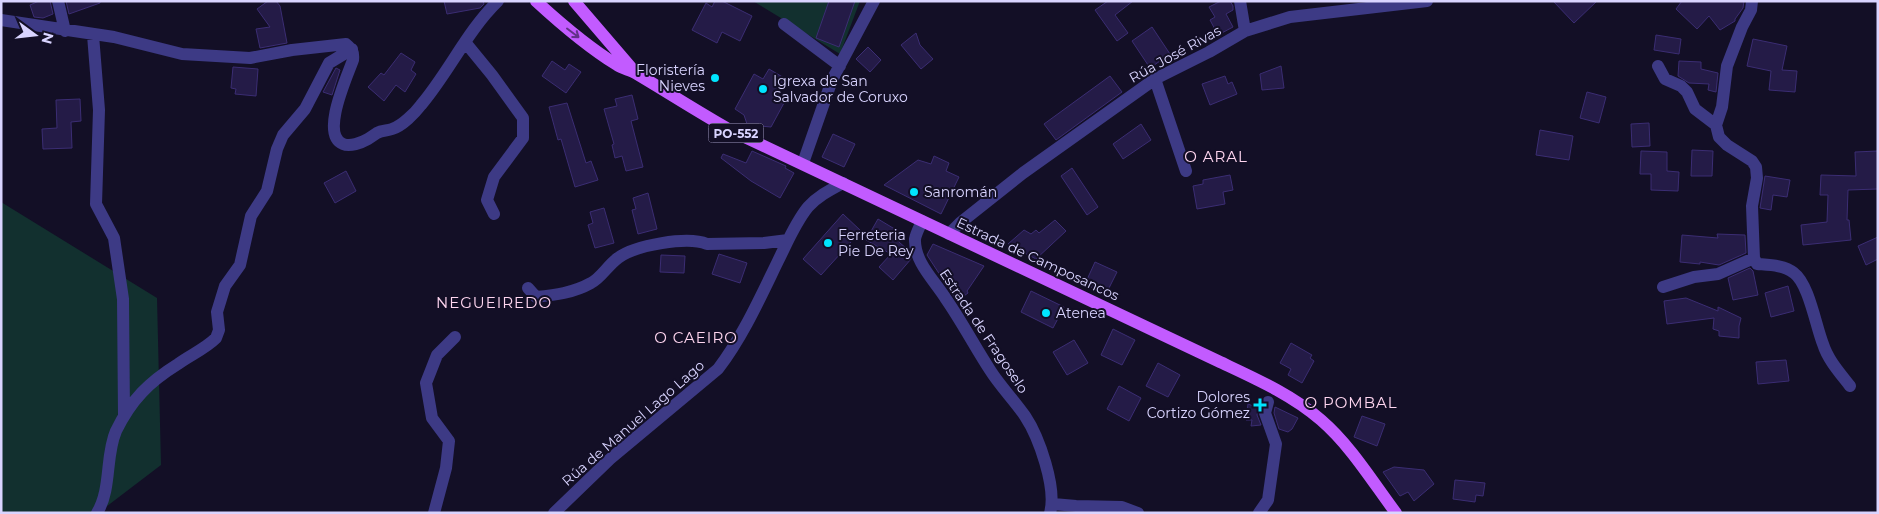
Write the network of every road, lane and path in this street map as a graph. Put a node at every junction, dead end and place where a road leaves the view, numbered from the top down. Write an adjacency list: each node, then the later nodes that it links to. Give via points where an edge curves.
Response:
1 (58, 1): 11 (street)
2 (498, 1): 14 (street)
3 (536, 1): 18 (main road, Estrada de Camposancos / PO-552, one-way to 18, via 604,56)
4 (574, 1): 18 (main road, Estrada de Camposancos / PO-552)
5 (874, 1): 16 (street)
6 (1240, 1): 12 (street)
7 (1428, 1): 12 (street, Rúa José Rivas, via 1290,18)
8 (1752, 1): 20 (street, via 1726,66 1722,107)
9 (1, 20): 11 (street)
10 (784, 24): 16 (street)
11 (65, 31): 13 (street)
12 (1245, 31): 19 (street, Rúa José Rivas)
13 (93, 35): 15 (street, via 182,54 250,58 339,44 346,44); 34 (street, via 98,110 96,204 114,238 123,299)
14 (465, 42): 15 (street, via 421,106 391,129 347,145 340,143 333,128 353,60); 24 (street, via 523,118 523,138 494,177 487,200)
15 (352, 49): 34 (street, via 329,63 306,109 283,134 267,190 252,216 240,264 225,286 217,312 219,330 216,338 144,388)
16 (840, 66): 21 (street)
17 (1658, 66): 20 (street, via 1665,80 1682,86 1695,109)
18 (635, 73): 21 (main road, Estrada de Camposancos / PO-552, via 732,131)
19 (1155, 79): 22 (street); 26 (street, Rúa José Rivas, via 1022,173)
20 (1716, 125): 28 (street, via 1719,137 1756,167 1752,206)
21 (803, 163): 23 (main road, Estrada de Camposancos / PO-552)
22 (1186, 171)
23 (843, 183): 25 (main road, Estrada de Camposancos / PO-552); 27 (street, Rúa de Manuel Lago Lago, via 809,207)
24 (494, 214)
25 (922, 221): 26 (main road, Estrada de Camposancos / PO-552); 35 (street, Estrada de Fragoselo, via 915,239 924,268 991,373 1032,428 1052,489)
26 (949, 234): 41 (main road, Estrada de Camposancos / PO-552, via 1287,396 1335,434)
27 (788, 240): 30 (street, via 707,244 671,241 620,256 593,282 569,293 536,297); 38 (street, Rúa de Manuel Lago Lago, via 745,329 718,369 610,459)
28 (1754, 258): 29 (street, via 1718,274 1694,277); 32 (street, via 1757,264 1772,265 1796,274 1802,282 1830,360)
29 (1664, 287)
30 (528, 288)
31 (455, 337): 37 (street, via 437,355 426,383 432,418 449,440 446,468)
32 (1850, 386)
33 (1268, 402): 40 (street, via 1265,413 1276,444 1268,500)
34 (124, 415): 36 (street, via 115,433)
35 (1051, 508): 39 (street, via 1122,507)
36 (97, 513)
37 (434, 513)
38 (554, 513)
39 (1138, 513)
40 (1260, 513)
41 (1396, 513)

